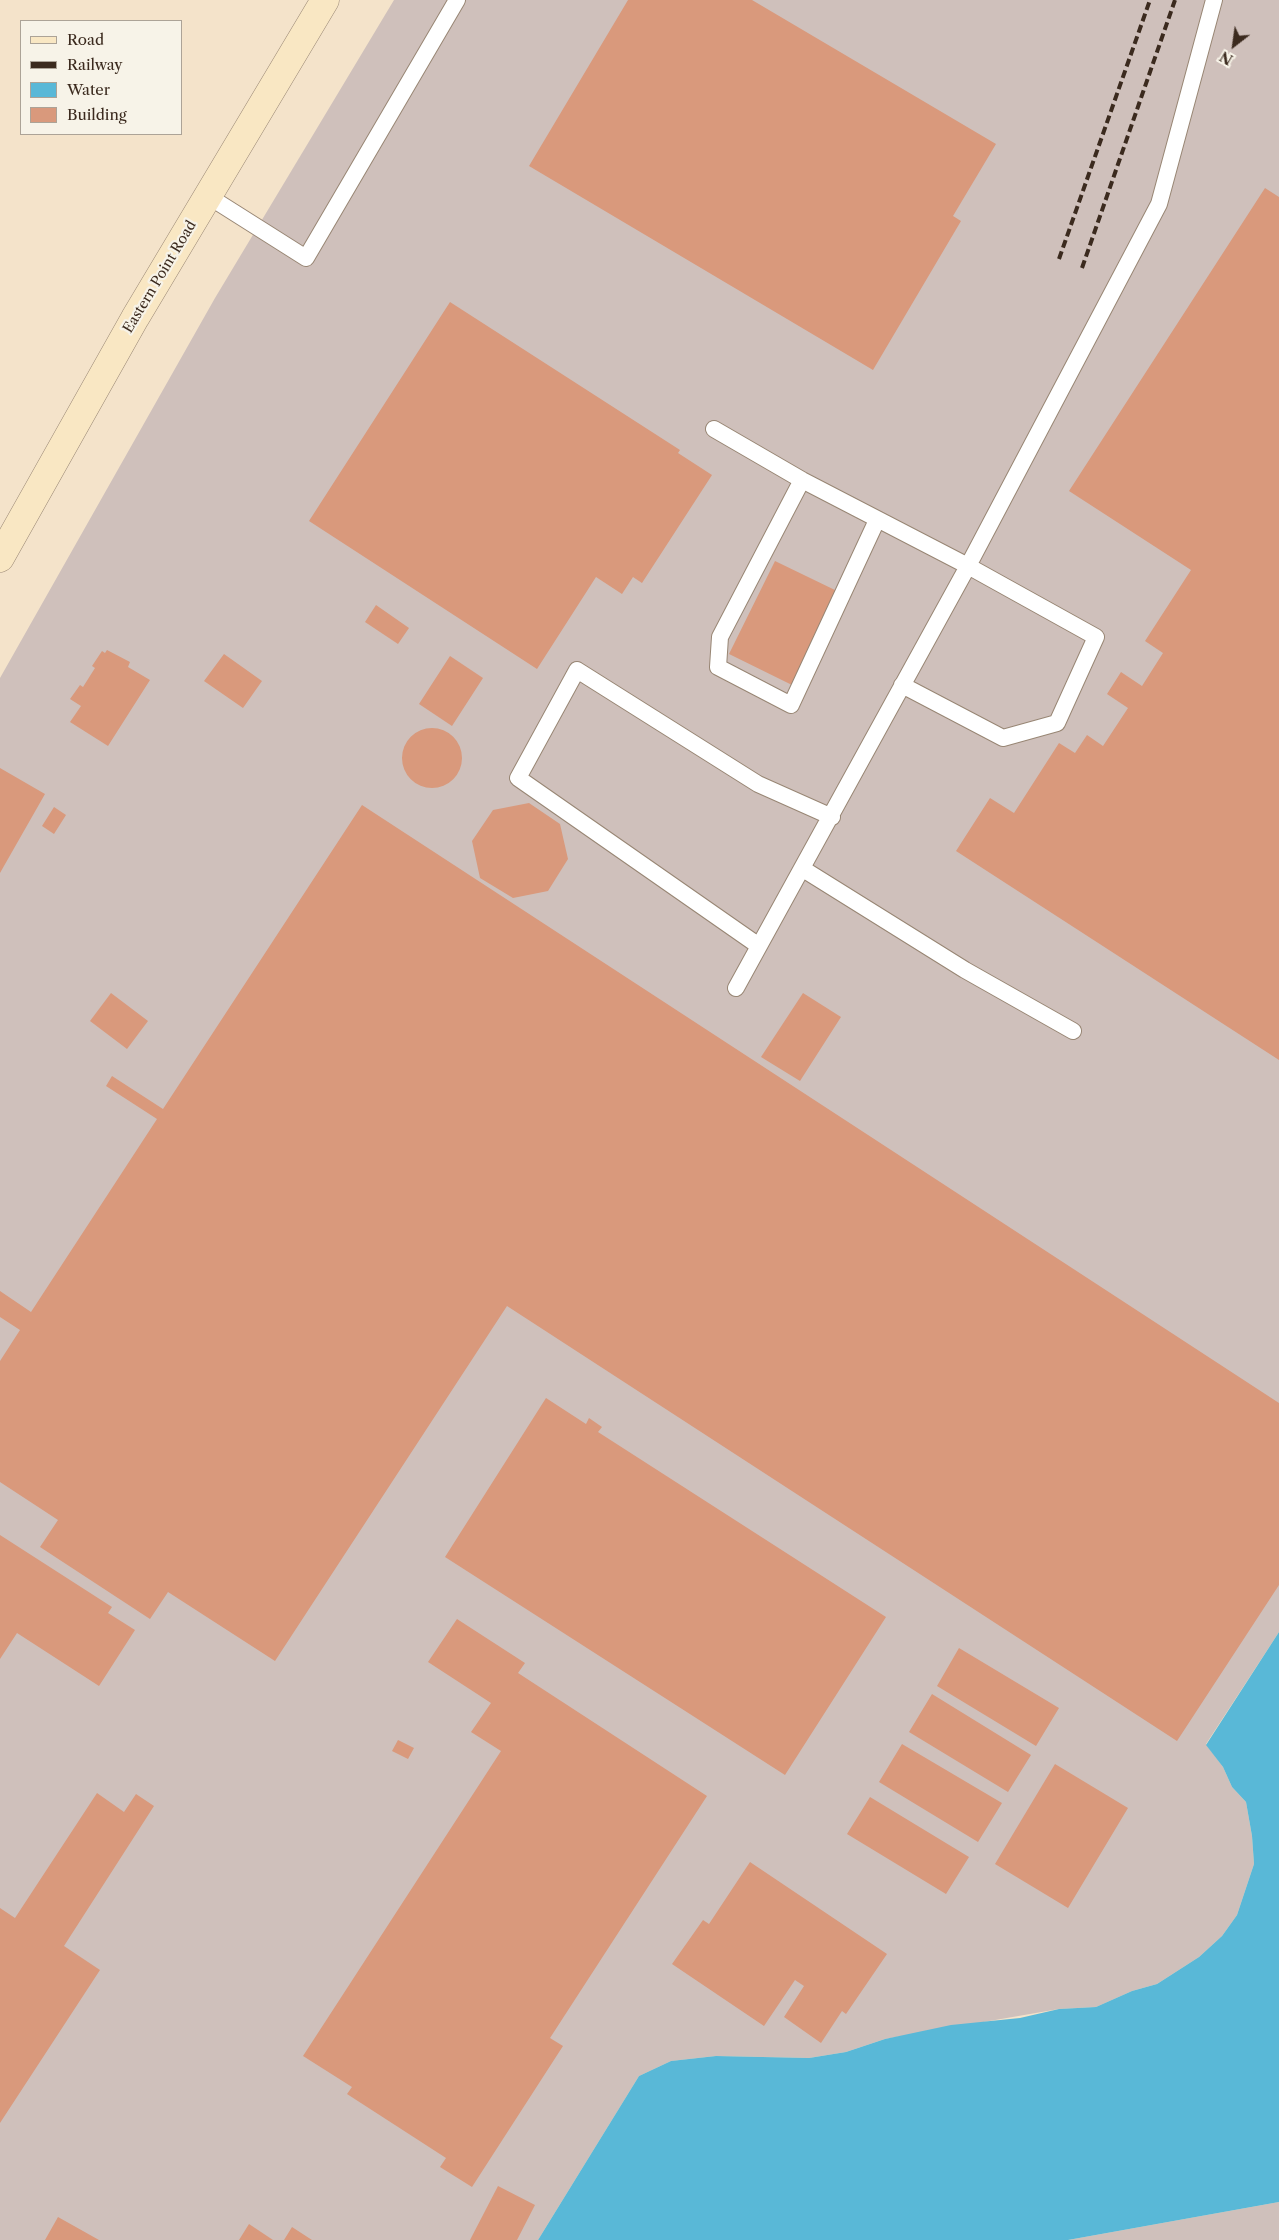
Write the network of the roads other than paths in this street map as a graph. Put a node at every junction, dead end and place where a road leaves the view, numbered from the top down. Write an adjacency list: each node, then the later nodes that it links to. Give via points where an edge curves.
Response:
1 (325, 0): 4 (main road, Eastern Point Road)
2 (456, 0): 4 (lane, via 306,258)
3 (1214, 0): 9 (lane, via 1159,204)
4 (208, 196): 8 (main road, Eastern Point Road, via 135,318)
5 (714, 428): 6 (lane)
6 (802, 480): 7 (lane); 7 (lane, via 720,637 718,667 791,705)
7 (877, 520): 9 (lane)
8 (0, 558)
9 (968, 566): 10 (lane); 10 (lane, via 1096,637 1056,722 1002,738)
10 (902, 685): 11 (lane)
11 (832, 817): 12 (lane); 13 (lane, via 758,784 576,670 518,778)
12 (803, 869): 13 (lane); 15 (lane, via 965,970)
13 (759, 946): 14 (lane)
14 (736, 988)
15 (1073, 1031)

